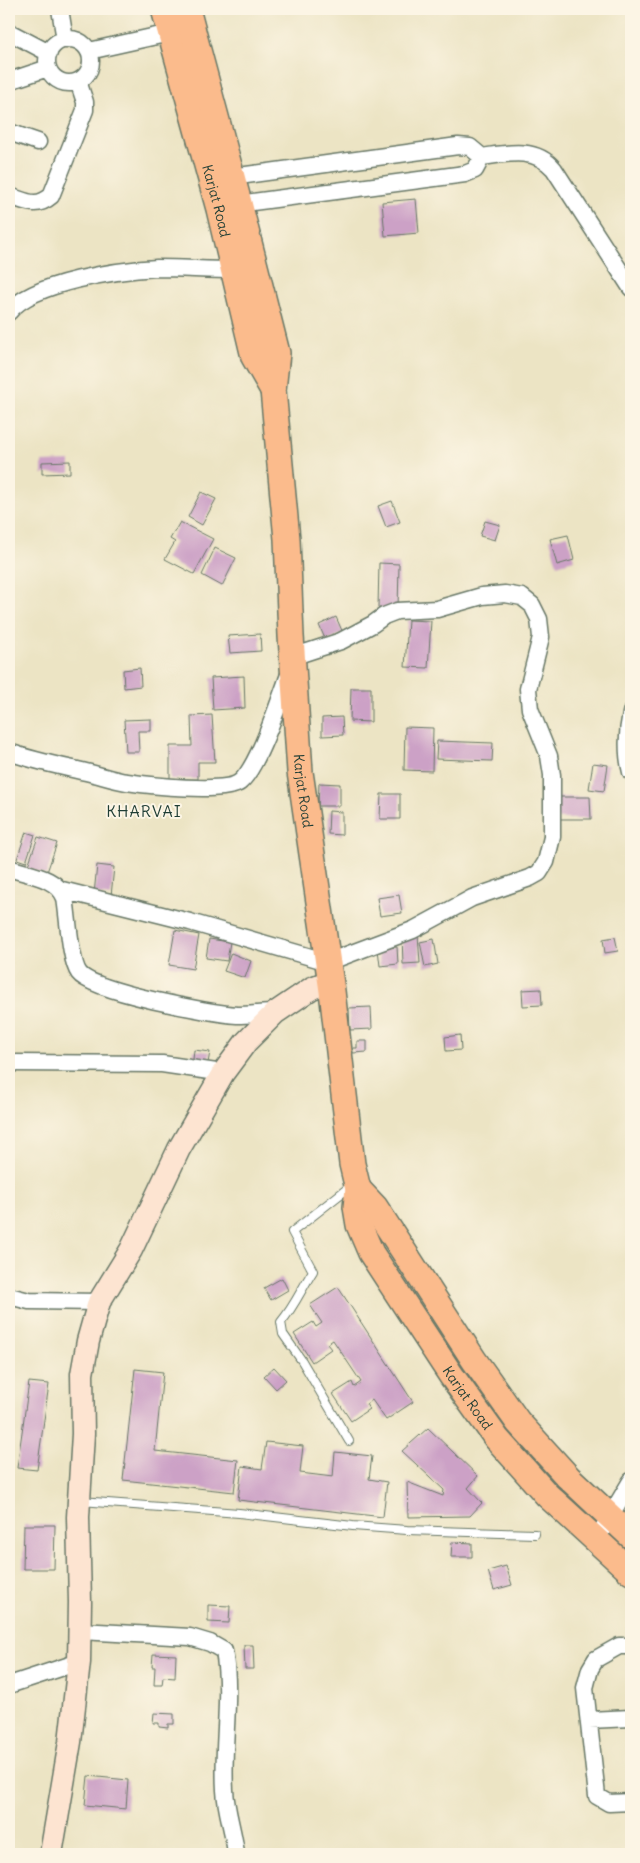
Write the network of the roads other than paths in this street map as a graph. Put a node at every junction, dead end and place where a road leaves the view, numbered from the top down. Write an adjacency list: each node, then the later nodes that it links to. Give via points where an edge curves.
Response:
1 (60, 9): 5 (street)
2 (164, 9): 3 (main road, Karjat Road)
3 (183, 23): 6 (street); 13 (main road, Karjat Road)
4 (9, 32): 7 (street)
5 (65, 40): 6 (street, via 79,41); 7 (street, via 52,47)
6 (89, 51): 9 (street, via 91,65 84,78)
7 (48, 60): 8 (street); 9 (street, via 57,79)
8 (9, 81)
9 (78, 81): 14 (street, via 85,110 51,196 44,202 33,204)
10 (9, 132): 11 (street)
11 (38, 142)
12 (482, 156): 13 (street, via 470,148 458,146); 15 (street, via 475,170 465,174); 17 (street, via 531,154 547,160)
13 (222, 179): 15 (main road, Karjat Road)
14 (9, 196)
15 (229, 205): 16 (main road, Karjat Road); 19 (main road, Karjat Road, via 277,353)
16 (234, 270): 18 (street, via 156,268 111,273 61,284 28,297); 19 (main road, Karjat Road, via 254,357)
17 (631, 288)
18 (9, 312)
19 (273, 390): 20 (main road, Karjat Road, via 287,539)
20 (292, 661): 22 (street, via 260,751 247,776 227,788 126,782); 26 (main road, Karjat Road, via 300,772); 26 (street, via 397,611 437,609 482,596 505,594 522,597 532,605 539,618 540,638 528,689 530,709 549,756 552,775 552,837 546,862 539,873 530,878 472,898)
21 (631, 713): 23 (street, via 628,731)
22 (9, 752)
23 (631, 772)
24 (9, 868): 25 (street, via 49,881)
25 (62, 890): 26 (street, via 190,922); 27 (street, via 74,958 79,973 91,982 155,1001 215,1012 239,1015)
26 (329, 972): 27 (street); 30 (main road, Karjat Road)
27 (275, 1013): 29 (street, via 246,1042)
28 (9, 1063): 29 (street, via 162,1064)
29 (223, 1073): 32 (street, via 179,1149 132,1250)
30 (357, 1186): 33 (lane, via 292,1232 312,1271 281,1322 283,1334); 36 (main road, Karjat Road, via 375,1207 518,1422 568,1477); 39 (main road, Karjat Road, via 358,1225 371,1253 451,1374 497,1439 547,1495)
31 (9, 1296): 32 (street, via 29,1301)
32 (99, 1302): 35 (street, via 82,1374 83,1434)
33 (349, 1441)
34 (631, 1481): 36 (street)
35 (78, 1501): 37 (lane, via 407,1530); 41 (street)
36 (610, 1516): 38 (main road, Karjat Road); 39 (street)
37 (535, 1534)
38 (631, 1536)
39 (596, 1540): 40 (main road, Karjat Road)
40 (631, 1572)
41 (80, 1630): 43 (street); 49 (street, via 190,1637 224,1651 228,1673 224,1791)
42 (631, 1646): 46 (street, via 619,1646 596,1658 585,1688)
43 (79, 1662): 44 (street); 48 (street)
44 (9, 1685)
45 (631, 1718): 46 (street)
46 (589, 1720): 47 (street, via 596,1796 609,1803)
47 (631, 1802)
48 (52, 1854)
49 (236, 1854)

